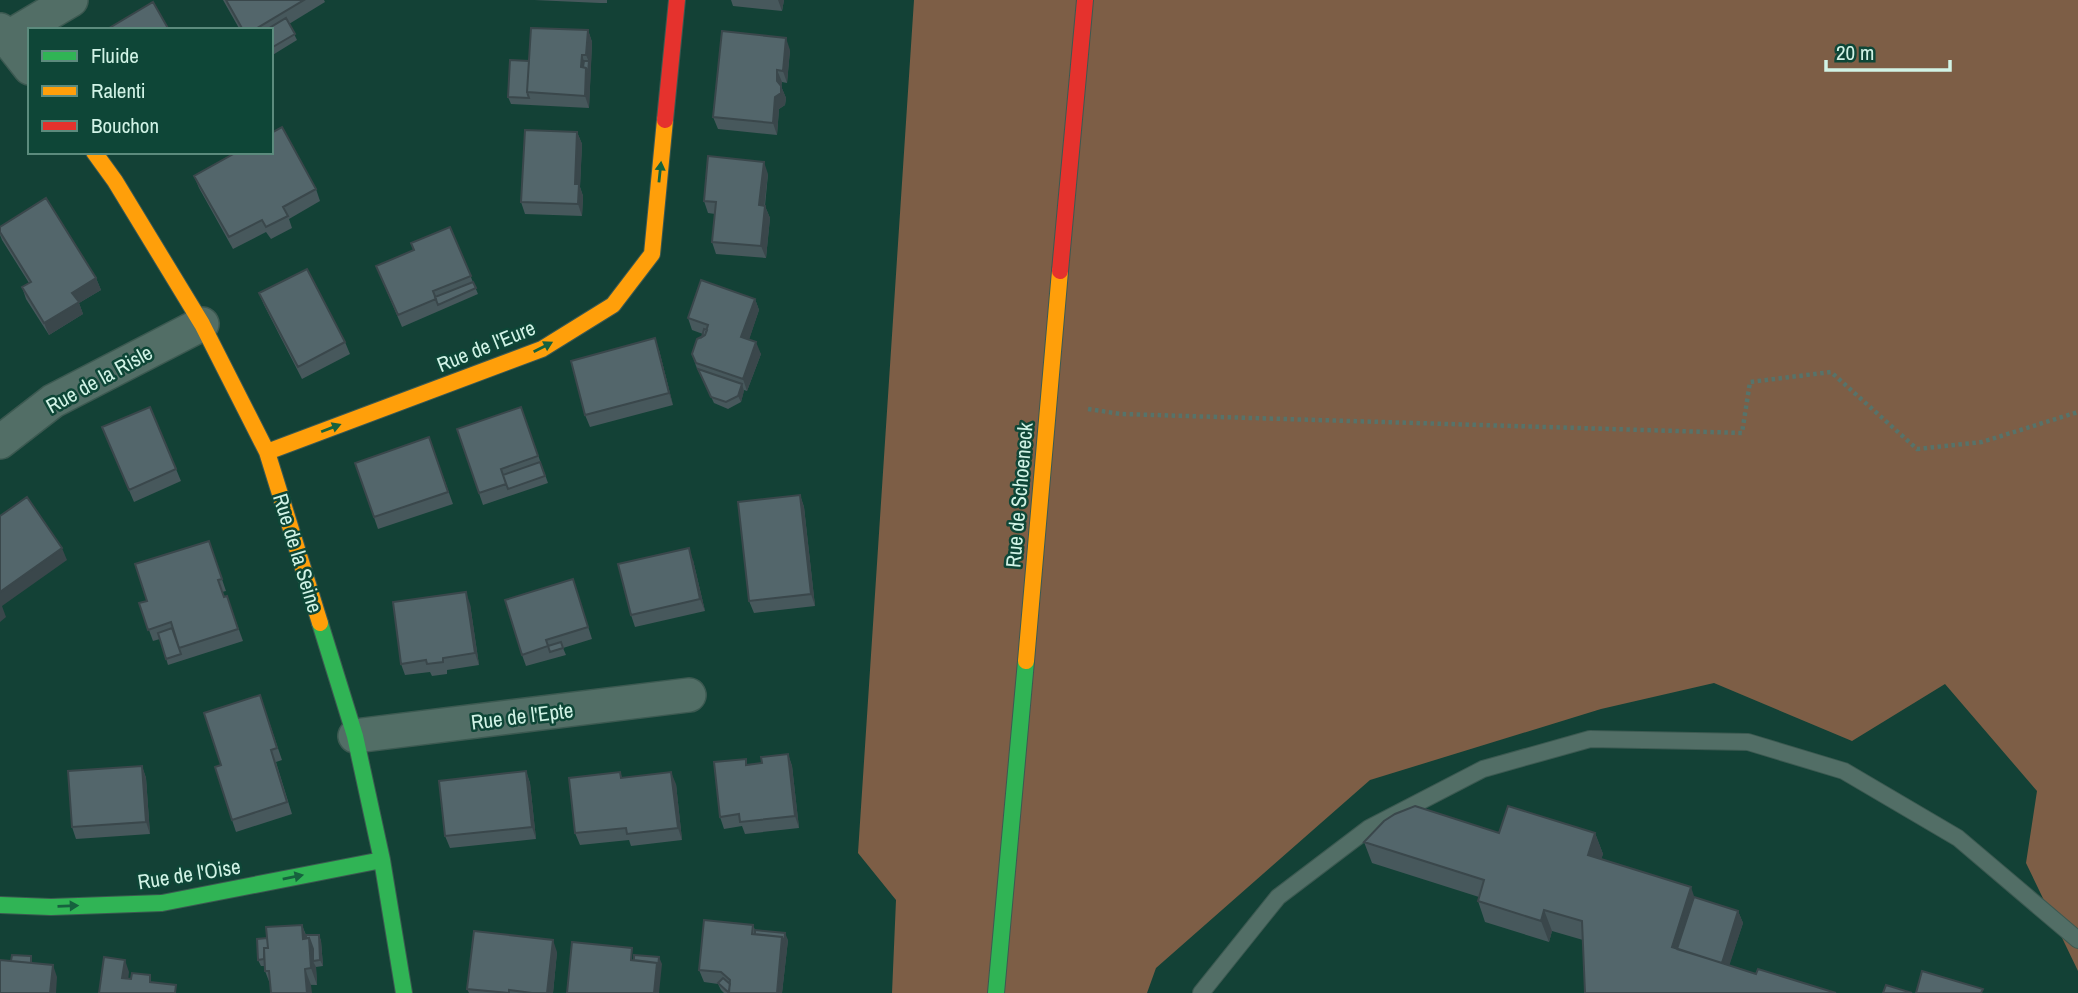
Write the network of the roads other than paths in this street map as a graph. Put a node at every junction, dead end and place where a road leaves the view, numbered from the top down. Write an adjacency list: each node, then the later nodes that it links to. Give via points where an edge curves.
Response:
1 (71, 0): 4 (street)
2 (677, 0): 9 (street, Rue de l'Eure, one-way to 2, via 542,349 613,305 652,254)
3 (1086, 0): 16 (street, Rue de Schoeneck)
4 (3, 34): 5 (street)
5 (28, 65)
6 (96, 154): 7 (street, Rue de la Seine)
7 (202, 324): 8 (street, Rue de la Risle, via 53,401); 9 (street, Rue de la Seine)
8 (0, 442)
9 (267, 452): 11 (street, Rue de la Seine)
10 (689, 695): 11 (street, Rue de l'Epte)
11 (355, 736): 12 (street, Rue de la Seine)
12 (382, 860): 13 (street, Rue de l'Oise, one-way to 12, via 162,903); 15 (street, Rue de la Seine)
13 (0, 905)
14 (2078, 940): 17 (lane, via 1958,838 1844,771 1748,742 1590,739 1483,769 1369,828 1278,897)
15 (404, 993)
16 (996, 993)
17 (1201, 993)

